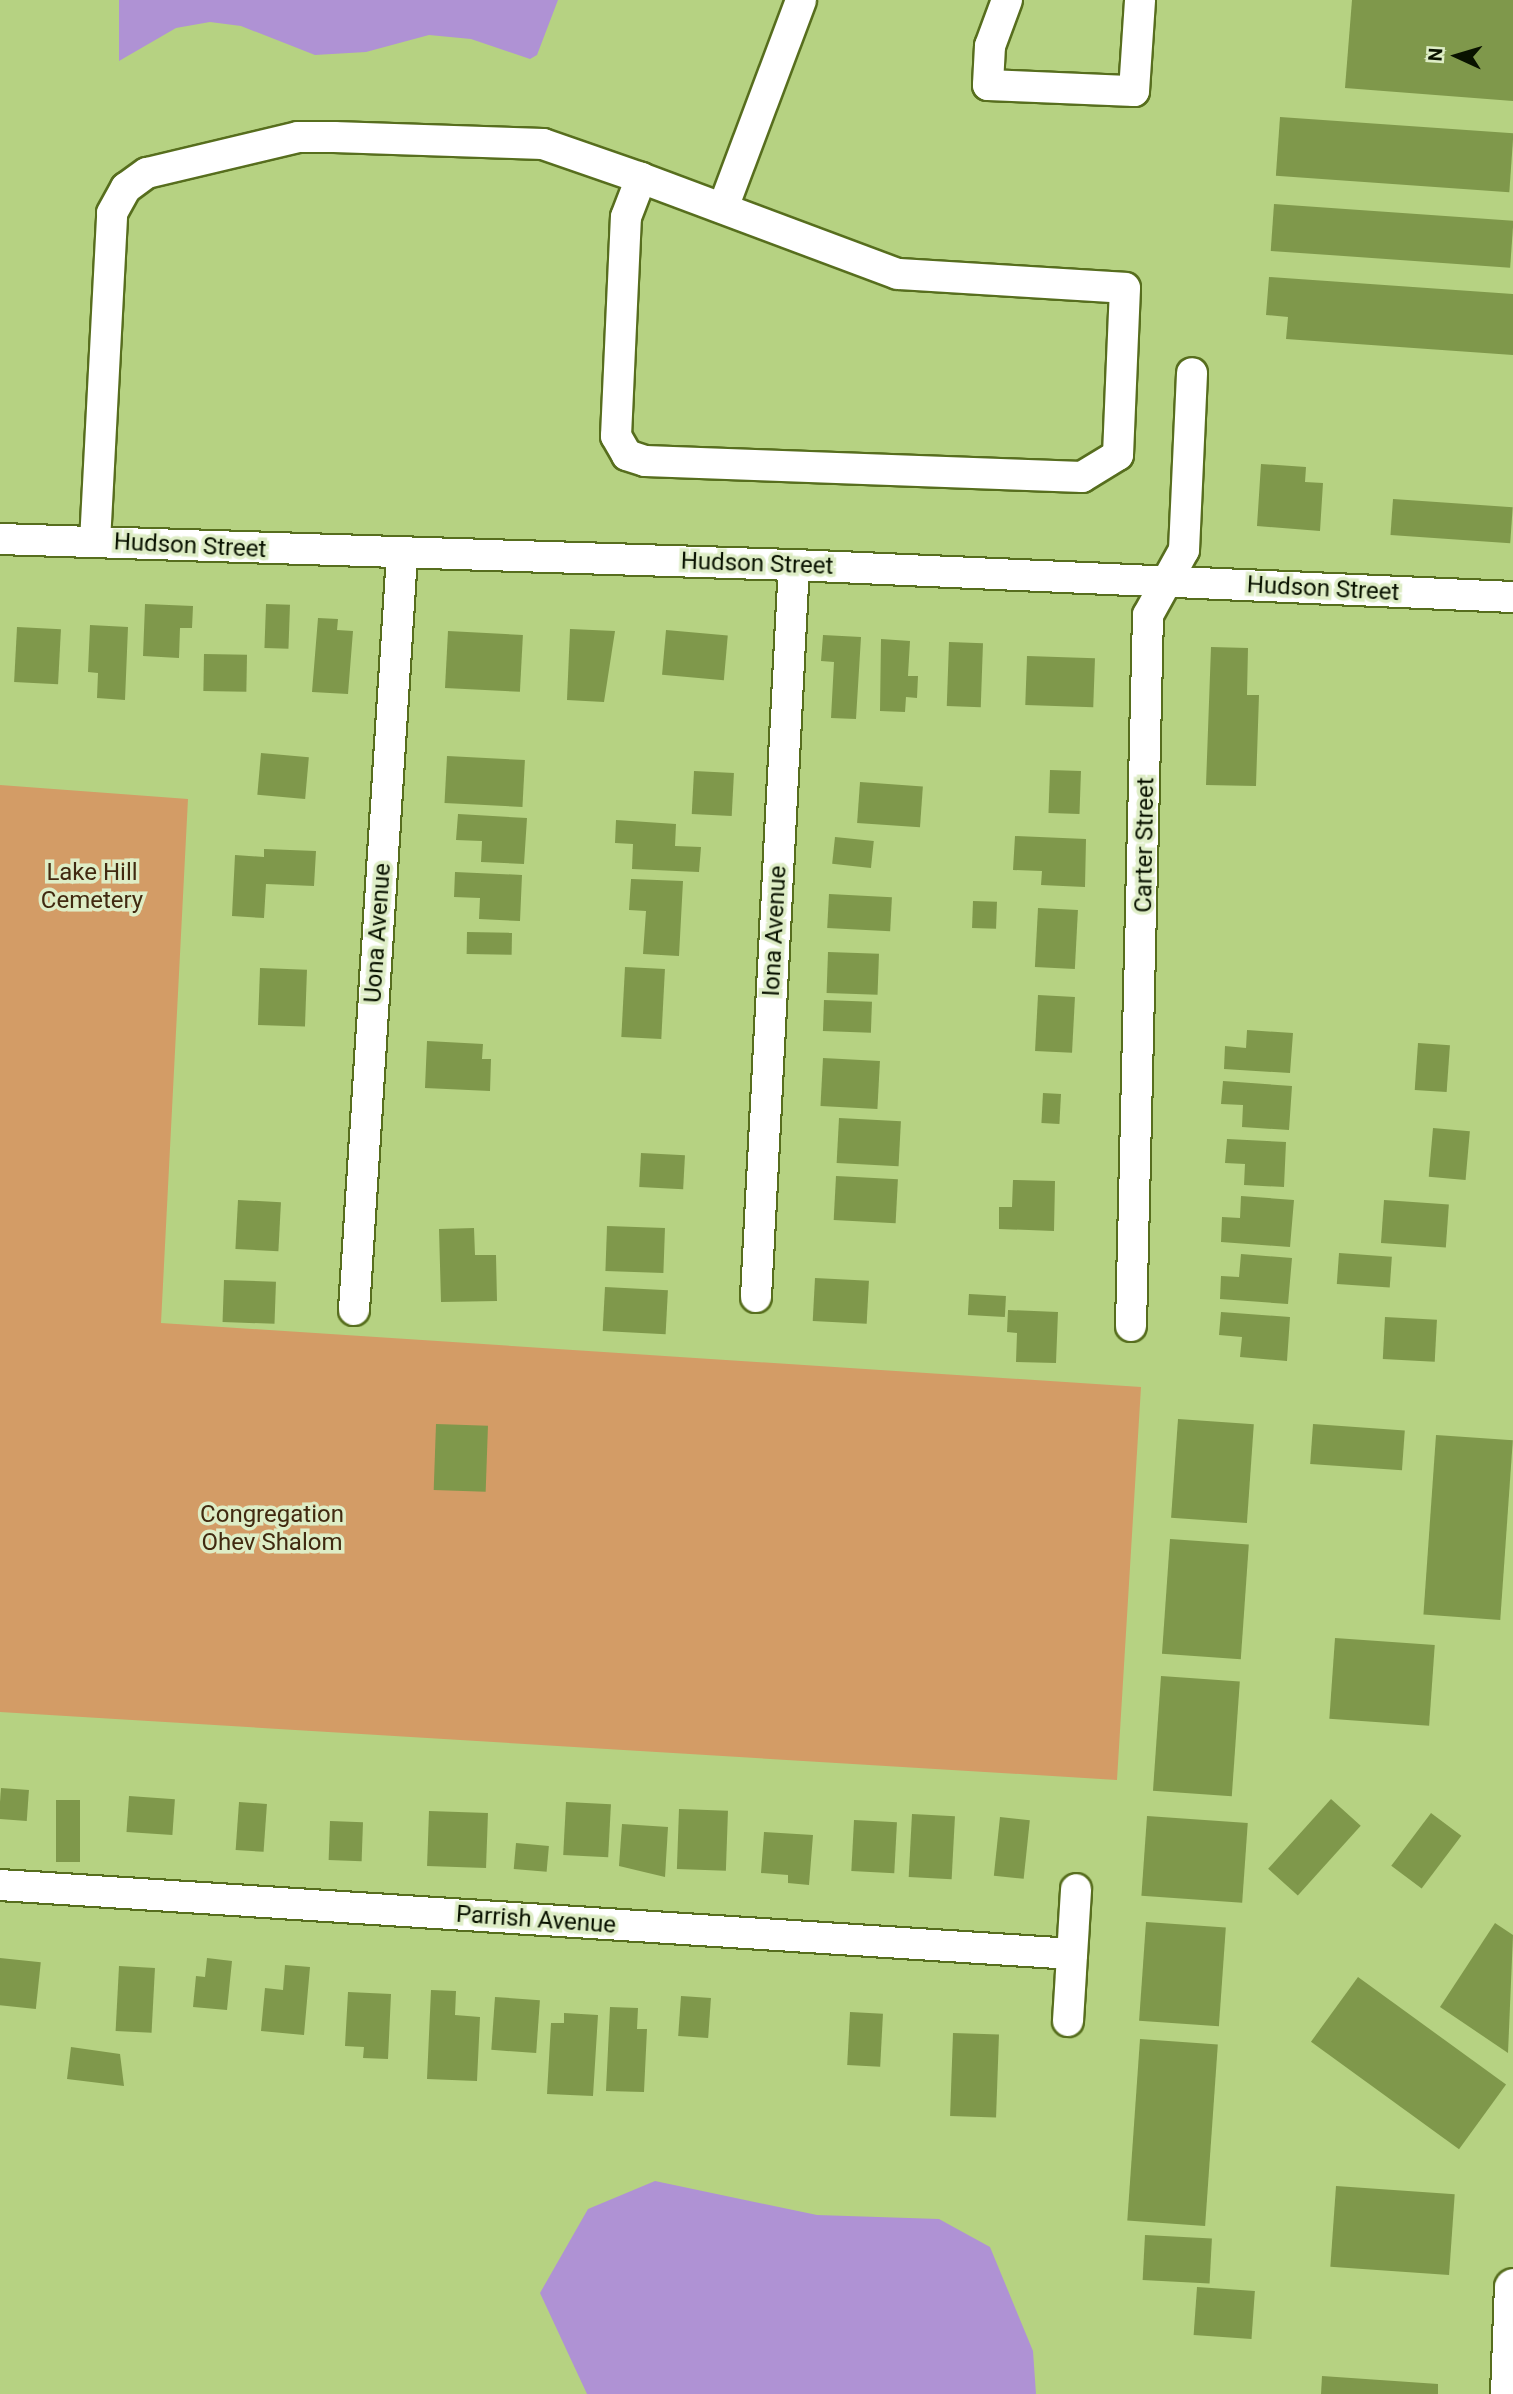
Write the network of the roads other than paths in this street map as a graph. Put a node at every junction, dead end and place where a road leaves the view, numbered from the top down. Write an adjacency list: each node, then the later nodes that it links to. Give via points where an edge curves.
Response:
1 (802, 0): 5 (street)
2 (1007, 0): 3 (street, via 990,46 988,85 1134,91)
3 (1140, 0)
4 (640, 178): 5 (street); 5 (street, via 626,217 616,436 627,454 645,461 1082,477 1102,470 1118,455 1125,288 898,274); 8 (street, via 543,144 310,137 147,173 126,188 112,213)
5 (723, 208)
6 (1192, 373): 11 (street, Carter Street, via 1184,550)
7 (0, 539): 8 (street, Hudson Street)
8 (94, 542): 9 (street, Hudson Street)
9 (402, 555): 10 (street, Hudson Street); 14 (street, Uona Avenue)
10 (794, 565): 11 (street, Hudson Street); 13 (street, Iona Avenue)
11 (1165, 581): 12 (street, Hudson Street); 15 (street, Carter Street, via 1148,615)
12 (1513, 597)
13 (756, 1297)
14 (354, 1310)
15 (1131, 1326)
16 (0, 1885): 18 (street, Parrish Avenue)
17 (1076, 1889): 18 (street)
18 (1072, 1954): 19 (street)
19 (1068, 2021)
20 (1513, 2287): 21 (street)
21 (1509, 2394)

